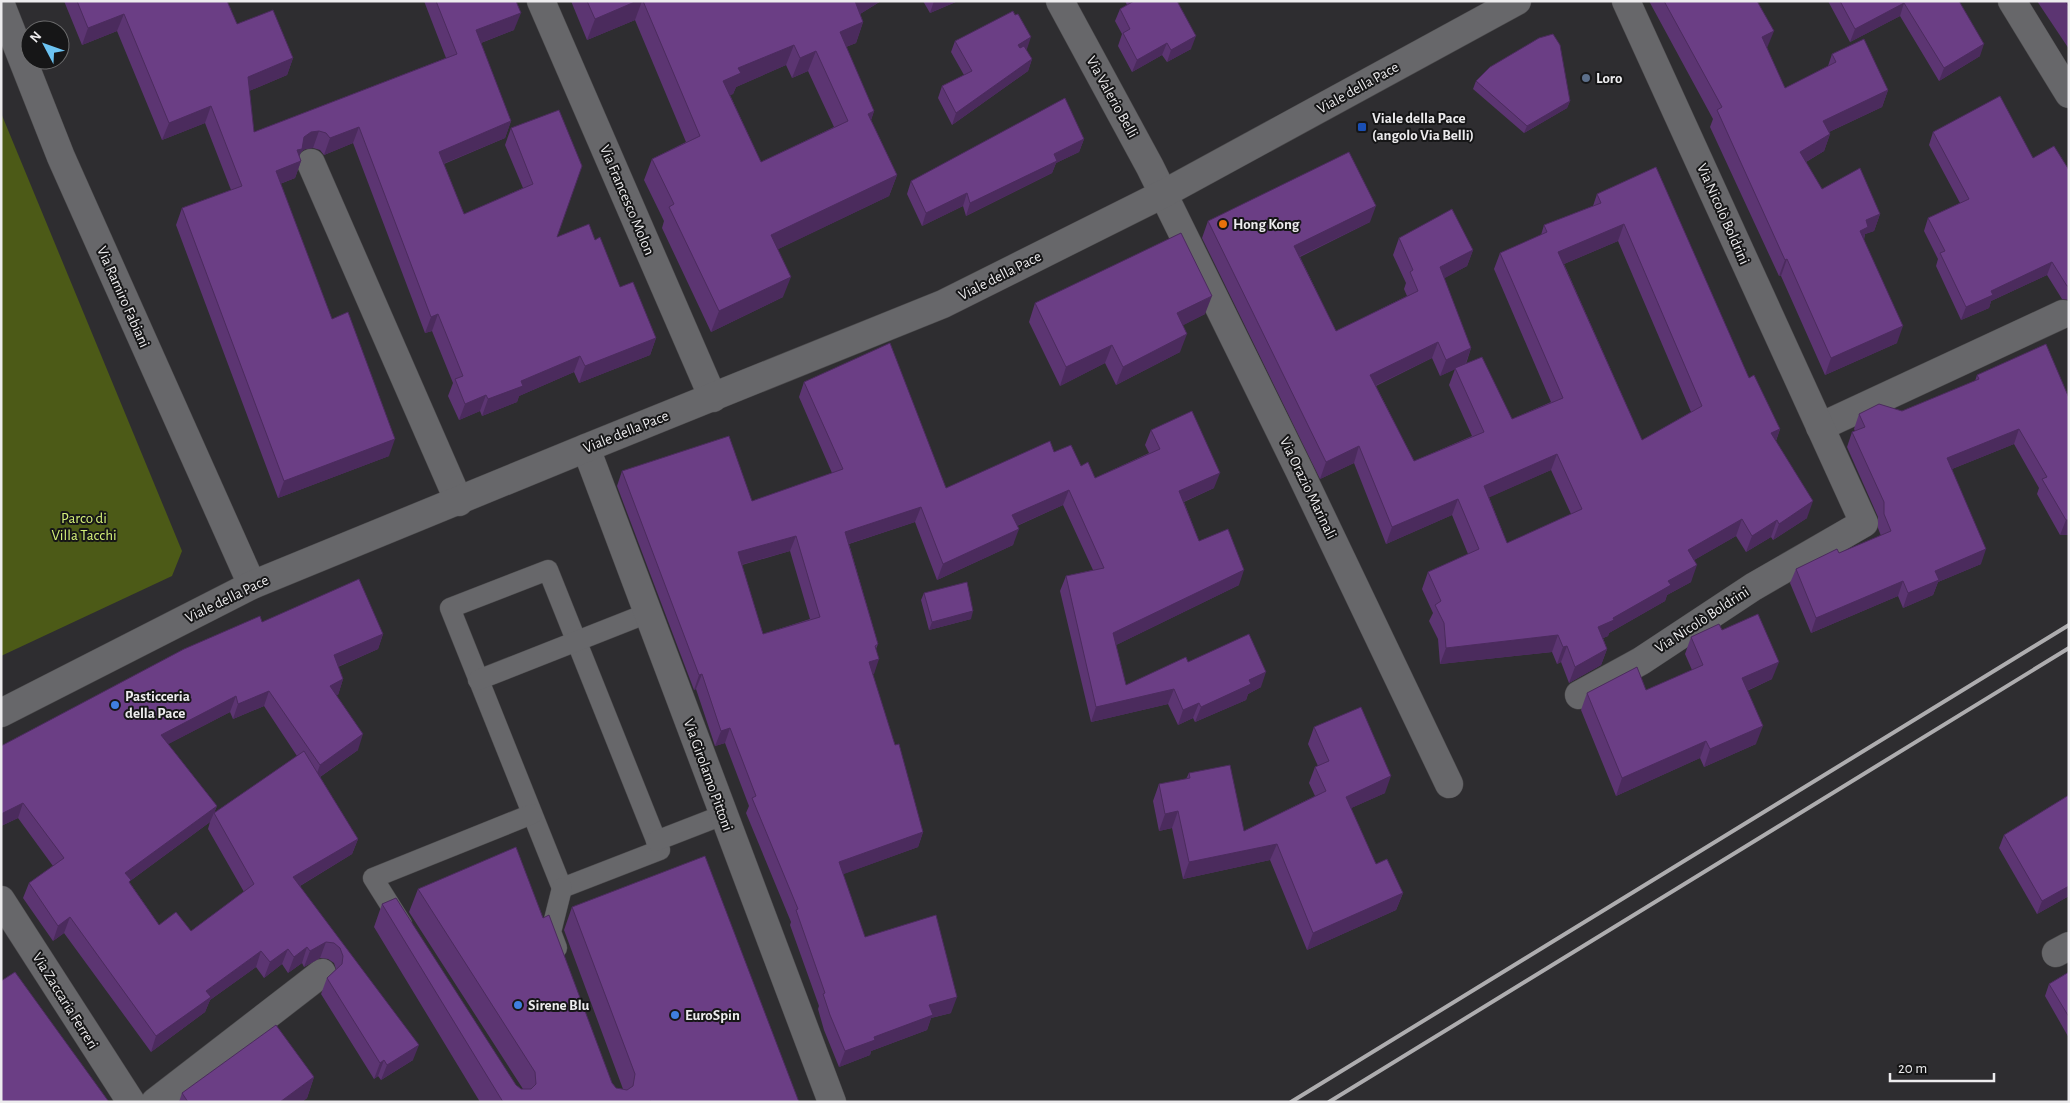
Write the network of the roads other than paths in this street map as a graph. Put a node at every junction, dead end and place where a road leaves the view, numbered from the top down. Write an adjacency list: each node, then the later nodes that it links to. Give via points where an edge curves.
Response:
1 (541, 1): 11 (street, Via Francesco Molon)
2 (1060, 1): 9 (street, Via Valerio Belli)
3 (1517, 1): 9 (street, Viale della Pace)
4 (1626, 1): 12 (street, Via Nicolò Boldrini)
5 (2012, 1): 7 (street)
6 (1, 5): 15 (street, Via Ramiro Fabiani, via 61,157)
7 (2069, 94)
8 (311, 163): 14 (street)
9 (1163, 194): 11 (street, Viale della Pace, via 943,304); 21 (street, Via Orazio Marinali)
10 (2063, 314): 12 (street)
11 (713, 398): 13 (street, Viale della Pace)
12 (1820, 427): 19 (street, Via Nicolò Boldrini, via 1864,523 1753,587 1641,661)
13 (586, 448): 14 (street, Viale della Pace); 16 (street, Via Girolamo Pittoni)
14 (460, 502): 15 (street, Viale della Pace)
15 (252, 585): 20 (street, Viale della Pace)
16 (648, 613): 17 (lane); 23 (street, Via Girolamo Pittoni)
17 (578, 642): 18 (lane); 18 (lane, via 548,570 450,608); 24 (lane)
18 (478, 680): 22 (lane)
19 (1579, 695)
20 (1, 713)
21 (1450, 784)
22 (532, 814): 25 (lane); 27 (lane, via 373,878)
23 (723, 815): 24 (lane); 32 (street, Via Girolamo Pittoni)
24 (656, 841): 25 (lane, via 660,850)
25 (562, 888): 28 (lane, via 550,932)
26 (1, 900): 30 (street, Via Zaccaria Ferreri)
27 (410, 936)
28 (564, 967)
29 (322, 973): 31 (street)
30 (131, 1102)
31 (155, 1102)
32 (832, 1102)

